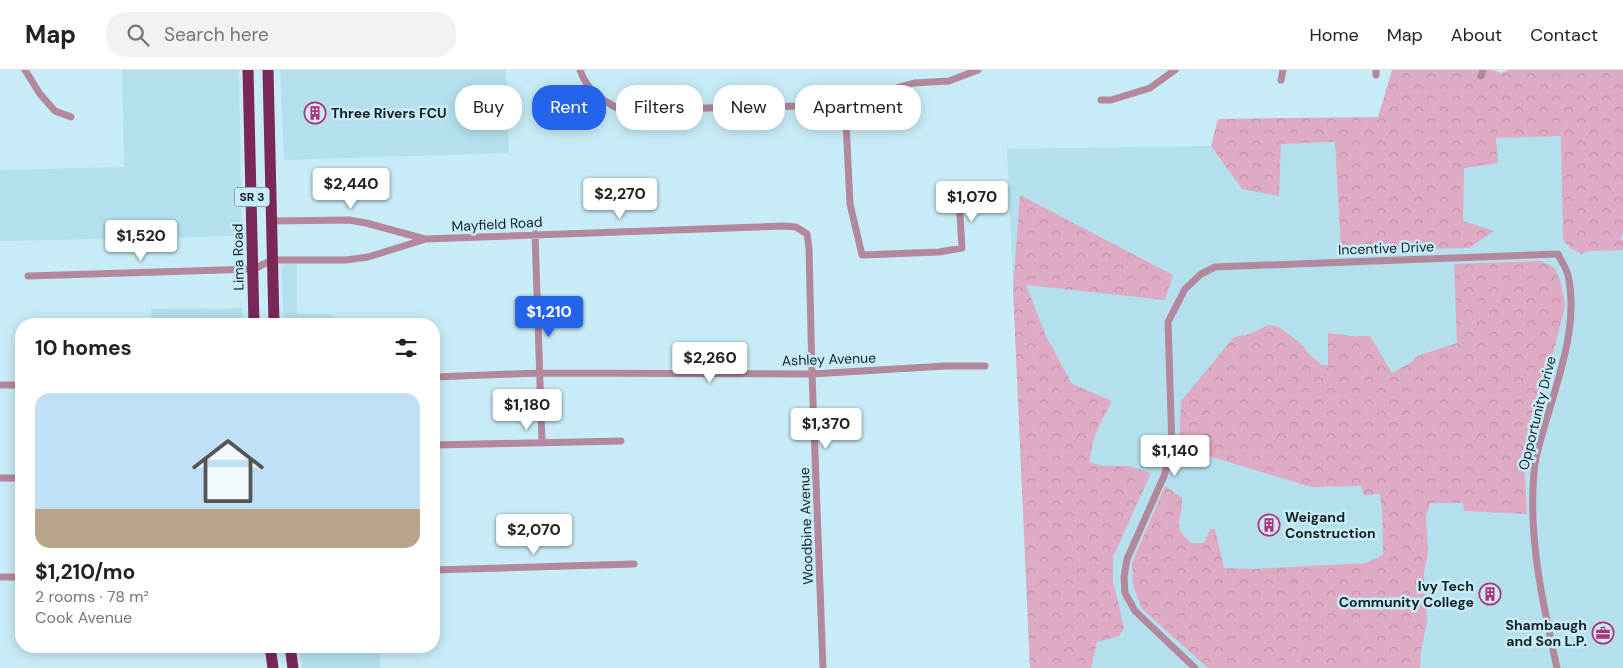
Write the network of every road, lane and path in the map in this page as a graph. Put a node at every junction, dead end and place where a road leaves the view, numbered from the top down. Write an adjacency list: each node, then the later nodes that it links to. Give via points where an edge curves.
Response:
1 (25, 70): 12 (street, via 55,111)
2 (248, 70): 21 (highway, Lima Road / SR 3)
3 (268, 70): 15 (highway, SR 3)
4 (580, 70): 11 (street, via 586,83 602,100 621,110)
5 (978, 70): 9 (street, via 949,81)
6 (1175, 70): 10 (street, via 1150,88 1111,100)
7 (1283, 70): 8 (street)
8 (1281, 80)
9 (907, 85)
10 (1100, 100)
11 (795, 106)
12 (71, 117)
13 (846, 130): 14 (street, via 850,204 862,255 962,248)
14 (959, 199)
15 (272, 221): 18 (street, via 358,221); 20 (highway, SR 3)
16 (535, 234): 17 (street, Mayfield Road, via 784,226 796,227); 18 (street, Mayfield Road); 26 (street)
17 (807, 234): 27 (street, Woodbine Avenue)
18 (426, 239): 20 (street, via 368,257)
19 (1558, 254): 45 (street, Incentive Drive, via 1215,267 1201,274 1185,289 1168,322 1172,449 1164,476 1127,559 1124,577 1125,593 1135,611); 46 (street, Opportunity Drive, via 1568,273 1570,322 1564,360 1534,471 1536,565)
20 (272, 260): 21 (street); 24 (highway, SR 3)
21 (254, 269): 22 (street); 23 (highway, Lima Road / SR 3)
22 (28, 276)
23 (254, 318)
24 (274, 318)
25 (985, 366): 27 (street, Ashley Avenue)
26 (539, 373): 27 (street, Ashley Avenue); 28 (street, Ashley Avenue); 32 (street)
27 (812, 374): 44 (street, Woodbine Avenue)
28 (440, 377)
29 (0, 386): 30 (street)
30 (15, 386)
31 (621, 441): 32 (street)
32 (542, 442): 33 (street)
33 (440, 444)
34 (0, 478): 35 (street)
35 (15, 478)
36 (634, 564): 37 (street)
37 (440, 570)
38 (0, 577): 39 (street)
39 (15, 577)
40 (271, 653): 42 (highway)
41 (291, 653): 43 (highway)
42 (273, 668)
43 (293, 668)
44 (823, 668)
45 (1195, 668)
46 (1558, 668)

